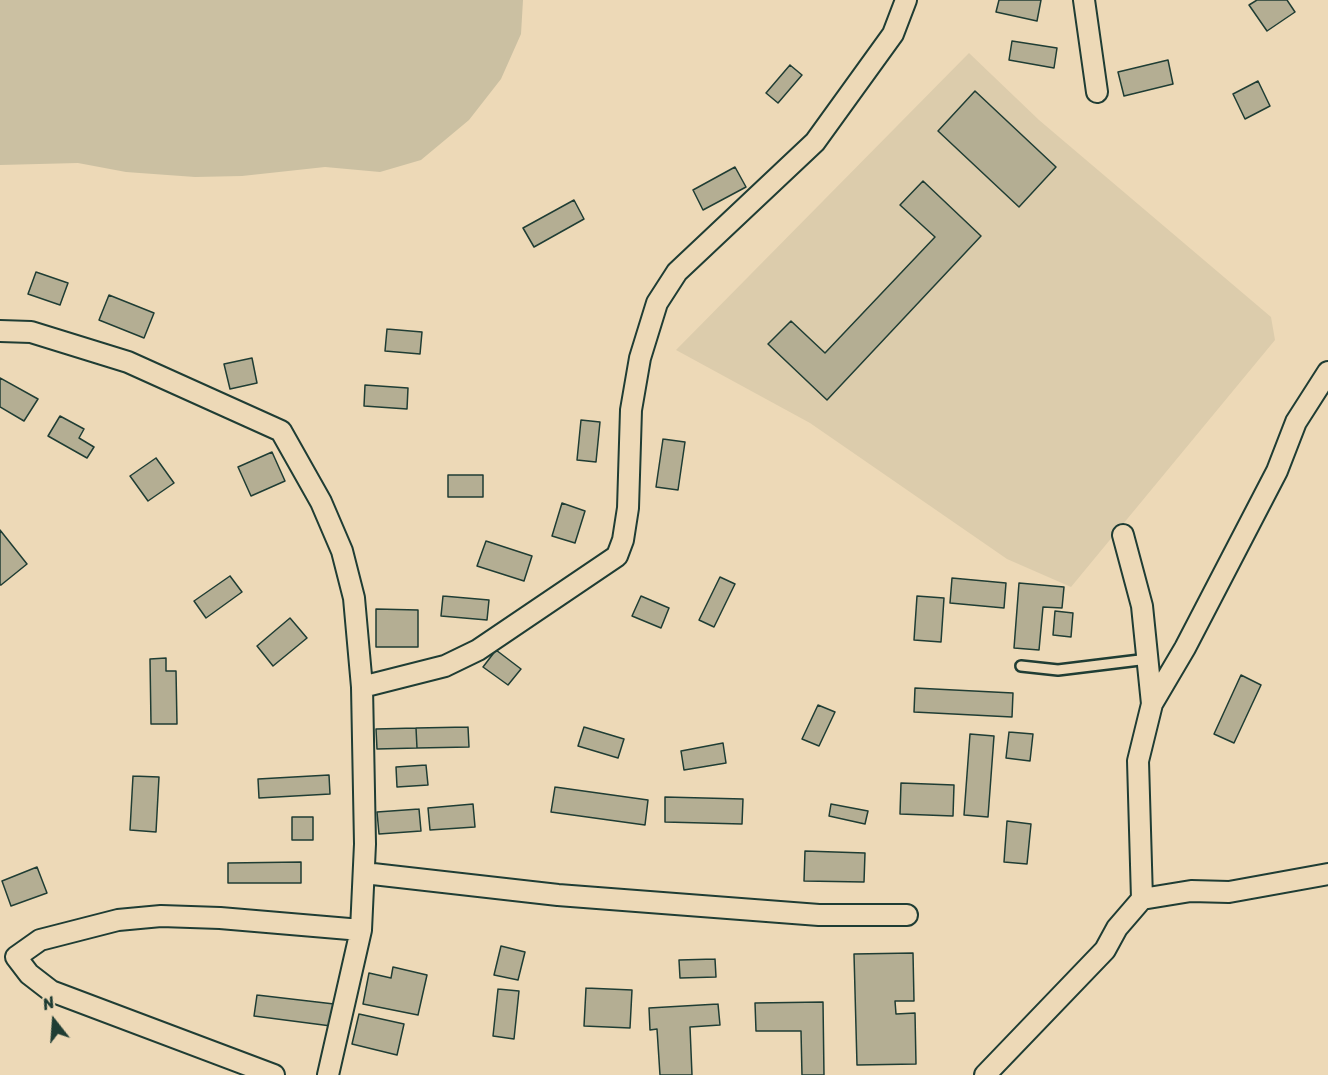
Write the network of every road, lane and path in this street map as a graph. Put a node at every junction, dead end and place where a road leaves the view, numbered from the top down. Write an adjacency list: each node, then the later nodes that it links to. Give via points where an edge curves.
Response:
1 (906, 0): 9 (street, via 893,34 815,142 677,272 657,303 640,358 631,410 628,508 616,556 478,650 445,666)
2 (1084, 0): 3 (street)
3 (1098, 92)
4 (0, 331): 9 (street, via 31,332 128,362 281,431 321,502 342,551 354,598)
5 (1328, 372): 10 (street, via 1296,422 1277,471)
6 (1124, 535): 7 (street, via 1142,606)
7 (1148, 659): 8 (lane, via 1058,670); 10 (street)
8 (1021, 666)
9 (362, 687): 11 (street)
10 (1152, 704): 13 (street, via 1138,762)
11 (364, 873): 14 (street, via 558,895 819,915); 15 (street)
12 (1328, 874): 13 (street, via 1229,892 1191,891)
13 (1142, 899): 19 (street, via 1117,928 1105,950)
14 (907, 915)
15 (361, 930): 16 (street, via 162,916 118,920 40,940); 18 (street)
16 (8, 956): 17 (street, via 51,991)
17 (274, 1075)
18 (328, 1075)
19 (985, 1075)

